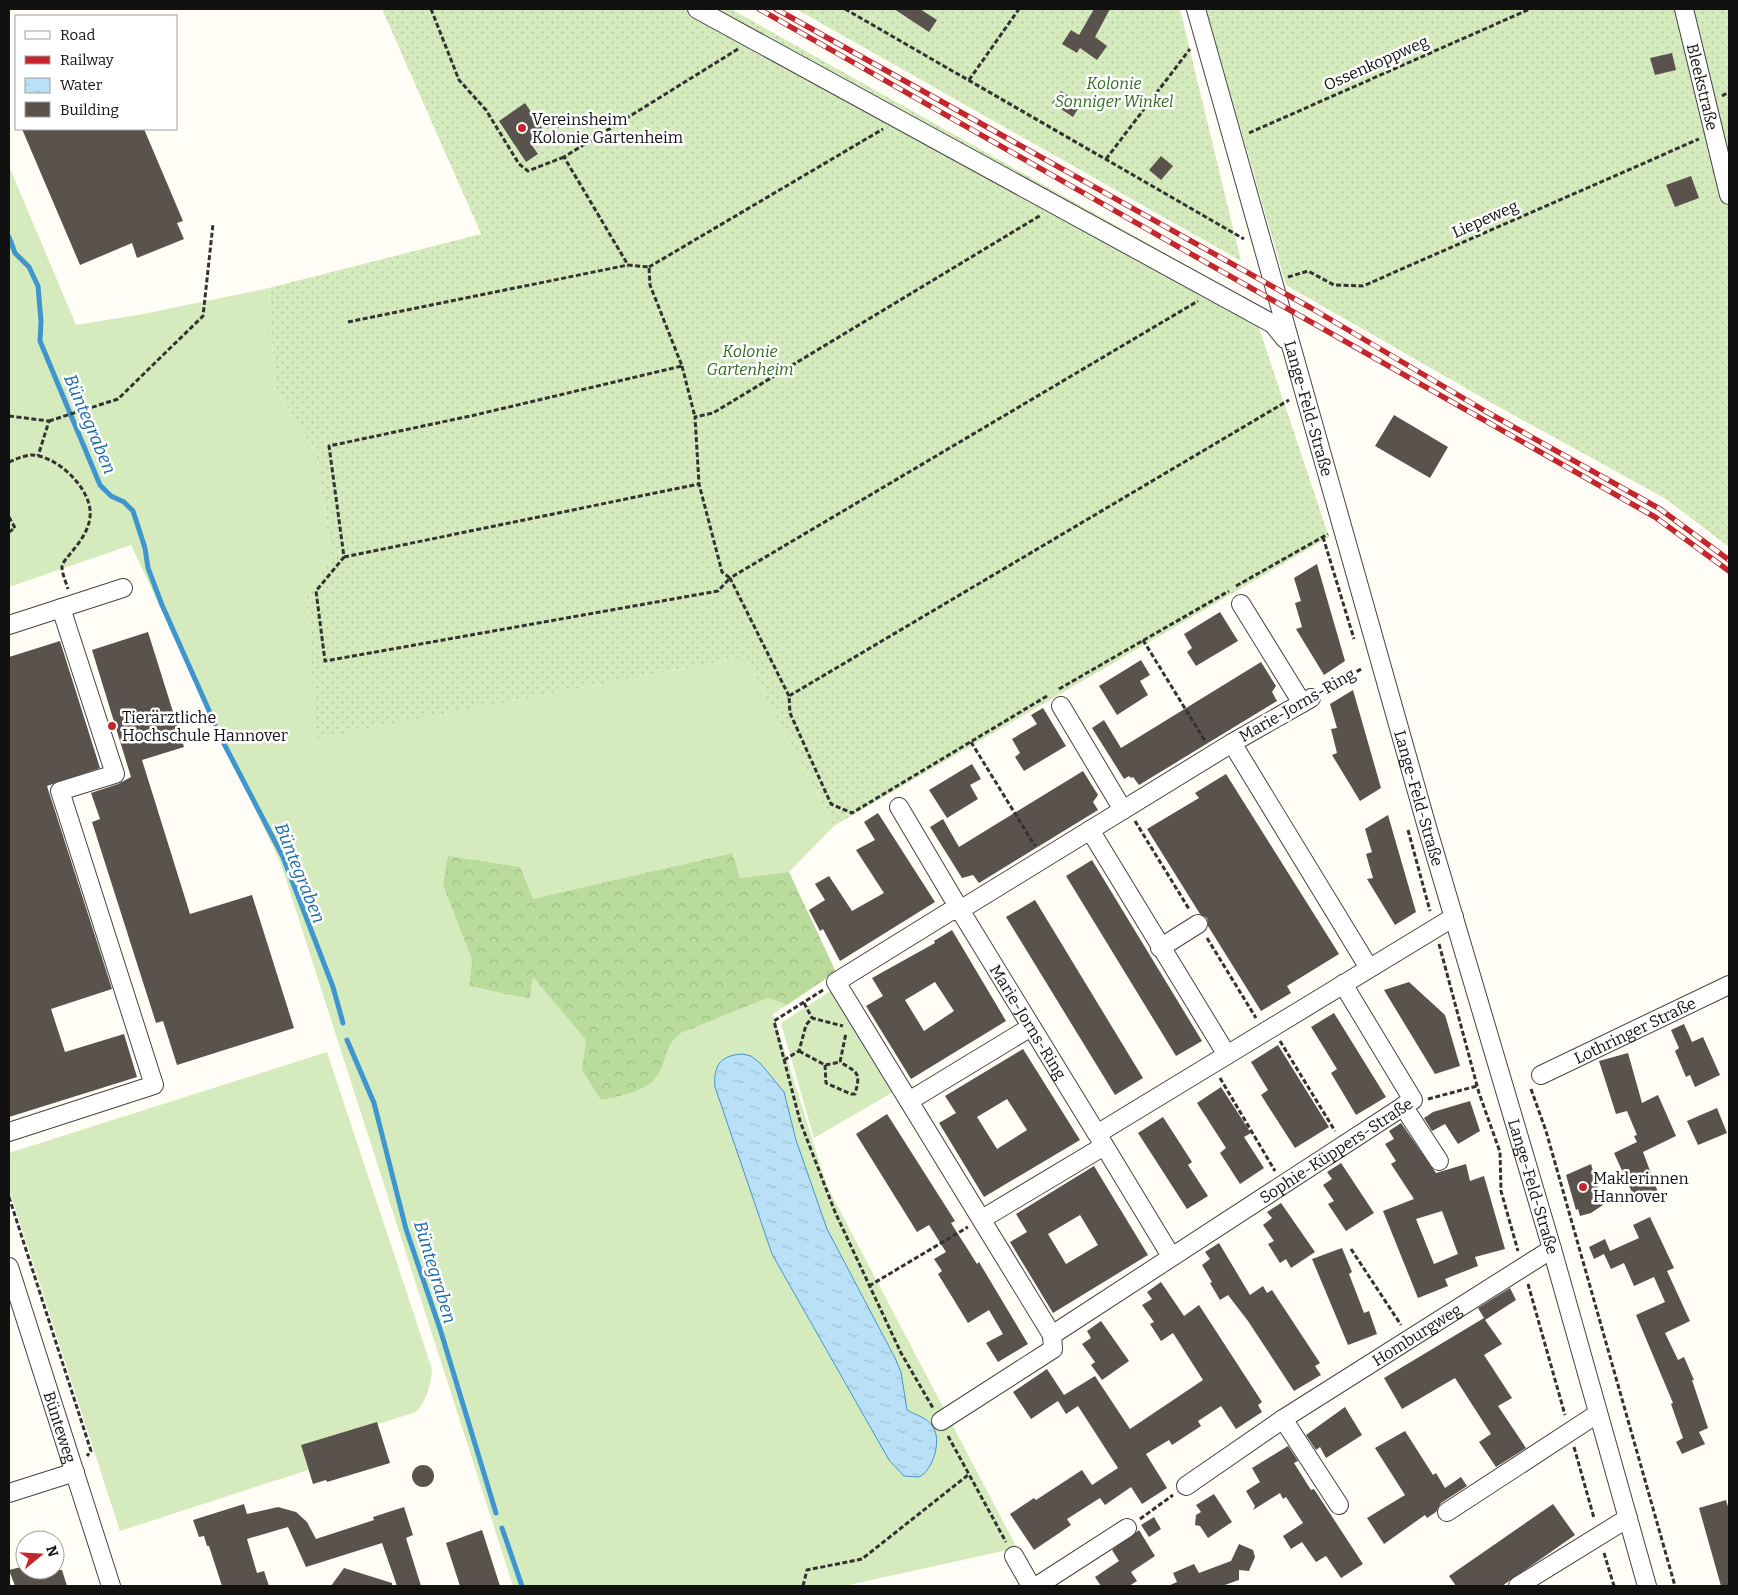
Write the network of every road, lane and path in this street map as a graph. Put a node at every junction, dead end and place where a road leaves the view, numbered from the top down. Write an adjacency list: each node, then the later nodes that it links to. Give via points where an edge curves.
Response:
1 (431, 9): 14 (path, via 459,80 486,110 519,164 528,172)
2 (696, 9): 9 (street)
3 (845, 9): 10 (path)
4 (1019, 9): 10 (path)
5 (1196, 9): 8 (street, Lange-Feld-Straße)
6 (1530, 9): 13 (path, Ossenkoppweg)
7 (1684, 9): 12 (street, Bleekstraße)
8 (1203, 32): 13 (street, Lange-Feld-Straße); 15 (path)
9 (753, 40): 11 (street); 14 (path)
10 (969, 80): 15 (path)
11 (899, 120): 17 (street); 22 (path)
12 (1713, 133): 16 (street, Bleekstraße); 20 (path, Liepeweg, via 1363,286 1334,285 1308,271 1288,277)
13 (1232, 140): 20 (street, Lange-Feld-Straße)
14 (564, 157): 21 (path)
15 (1106, 159): 19 (path)
16 (1729, 195)
17 (1055, 205): 23 (street); 29 (path, via 1028,225 712,413)
18 (213, 224): 30 (path, via 204,316 118,399)
19 (1245, 240)
20 (1266, 263): 25 (street, Lange-Feld-Straße)
21 (628, 264): 22 (path); 24 (path)
22 (650, 268): 26 (path, via 650,285)
23 (1214, 292): 25 (street, via 1273,324); 39 (path)
24 (348, 322)
25 (1289, 343): 27 (street, Lange-Feld-Straße)
26 (682, 366): 29 (path); 38 (path, via 329,446)
27 (1303, 392): 35 (street, Lange-Feld-Straße); 49 (path)
28 (9, 416): 30 (path)
29 (695, 417): 33 (path)
30 (50, 421): 31 (path)
31 (38, 456): 32 (path); 42 (path, via 76,481 90,511 84,537 61,566)
32 (9, 462)
33 (699, 484): 38 (path); 39 (path, via 722,572)
34 (9, 517): 36 (path, via 15,528)
35 (1341, 527): 37 (path); 61 (street, Lange-Feld-Straße)
36 (9, 532)
37 (1323, 537): 44 (path); 45 (path)
38 (344, 557): 39 (path, via 316,591 325,661 718,591)
39 (730, 578): 49 (path)
40 (123, 588): 42 (street)
41 (1241, 604): 51 (street)
42 (67, 606): 43 (street); 83 (street, via 115,774 60,791 154,1085)
43 (9, 625)
44 (1143, 640): 50 (path); 54 (path)
45 (1354, 640)
46 (1360, 658): 47 (path)
47 (1363, 668): 48 (path); 51 (path, Marie-Jorns-Ring)
48 (1365, 677)
49 (789, 696): 52 (path, via 790,713 831,804 852,813)
50 (1056, 697): 52 (path); 56 (street)
51 (1306, 700): 53 (street, Marie-Jorns-Ring)
52 (971, 742): 59 (path)
53 (1232, 743): 54 (street, Marie-Jorns-Ring); 65 (street, Marie-Jorns-Ring)
54 (1213, 754): 56 (street, Marie-Jorns-Ring)
55 (899, 807): 60 (street)
56 (1123, 810): 58 (street, Marie-Jorns-Ring)
57 (1407, 826): 63 (path)
58 (1090, 830): 59 (street, Marie-Jorns-Ring); 64 (street)
59 (1043, 859): 60 (street, Marie-Jorns-Ring)
60 (960, 910): 66 (street, via 949,912); 71 (street, Marie-Jorns-Ring)
61 (1454, 918): 63 (street); 91 (street, Lange-Feld-Straße)
62 (1198, 924): 64 (street)
63 (1435, 928): 65 (street); 80 (path)
64 (1160, 948): 74 (street)
65 (1369, 968): 67 (street)
66 (836, 982): 69 (path); 81 (street)
67 (1343, 984): 72 (street); 82 (street, Sophie-Küppers-Straße)
68 (1729, 985): 79 (street, Lothringer Straße)
69 (804, 1002): 70 (path); 75 (path, via 774,1021)
70 (812, 1018): 73 (path, via 806,1025); 76 (path, via 847,1027)
71 (1031, 1027): 81 (street); 84 (street, Marie-Jorns-Ring)
72 (1272, 1028): 74 (street); 85 (path)
73 (799, 1051): 75 (path); 78 (path)
74 (1227, 1055): 77 (street)
75 (784, 1060): 95 (path, via 800,1121 835,1212)
76 (840, 1062): 78 (path); 78 (path, via 858,1073 855,1094 826,1083)
77 (1212, 1064): 84 (street); 87 (path)
78 (825, 1065)
79 (1535, 1078): 119 (path, via 1546,1131)
80 (1477, 1086): 82 (path); 93 (path, via 1500,1152 1501,1191)
81 (909, 1101): 89 (street)
82 (1408, 1103): 85 (street, Sophie-Küppers-Straße); 86 (street)
83 (9, 1132)
84 (1101, 1140): 89 (street); 92 (street)
85 (1344, 1145): 87 (street, Sophie-Küppers-Straße)
86 (1440, 1161)
87 (1282, 1184): 92 (street, Sophie-Küppers-Straße)
88 (9, 1197): 102 (path, via 91,1451)
89 (982, 1219): 95 (path); 96 (street)
90 (1351, 1249): 97 (path)
91 (1552, 1249): 93 (street, Homburgweg); 98 (street, Lange-Feld-Straße)
92 (1171, 1256): 96 (street, Sophie-Küppers-Straße)
93 (1522, 1266): 97 (street, Homburgweg); 101 (path)
94 (9, 1267): 102 (street, Bünteweg)
95 (869, 1286): 100 (path, via 901,1353)
96 (1052, 1335): 100 (street, via 1053,1349)
97 (1410, 1338): 99 (street, Homburgweg)
98 (1597, 1414): 101 (street); 108 (street, Lange-Feld-Straße)
99 (1283, 1419): 104 (street, Homburgweg); 106 (street)
100 (941, 1422): 103 (path)
101 (1570, 1432): 107 (street); 110 (path)
102 (74, 1472): 105 (street); 112 (street, Bünteweg)
103 (968, 1475): 111 (path); 113 (path, via 862,1559 808,1570)
104 (1186, 1486): 109 (path)
105 (9, 1493)
106 (1339, 1505)
107 (1447, 1512)
108 (1628, 1518): 110 (street); 118 (street, Lange-Feld-Straße)
109 (1127, 1528): 115 (street)
110 (1599, 1535): 116 (street); 117 (path)
111 (1014, 1556): 114 (street)
112 (111, 1586)
113 (803, 1586)
114 (1031, 1586)
115 (1037, 1586)
116 (1518, 1586)
117 (1614, 1586)
118 (1647, 1586)
119 (1675, 1586)

